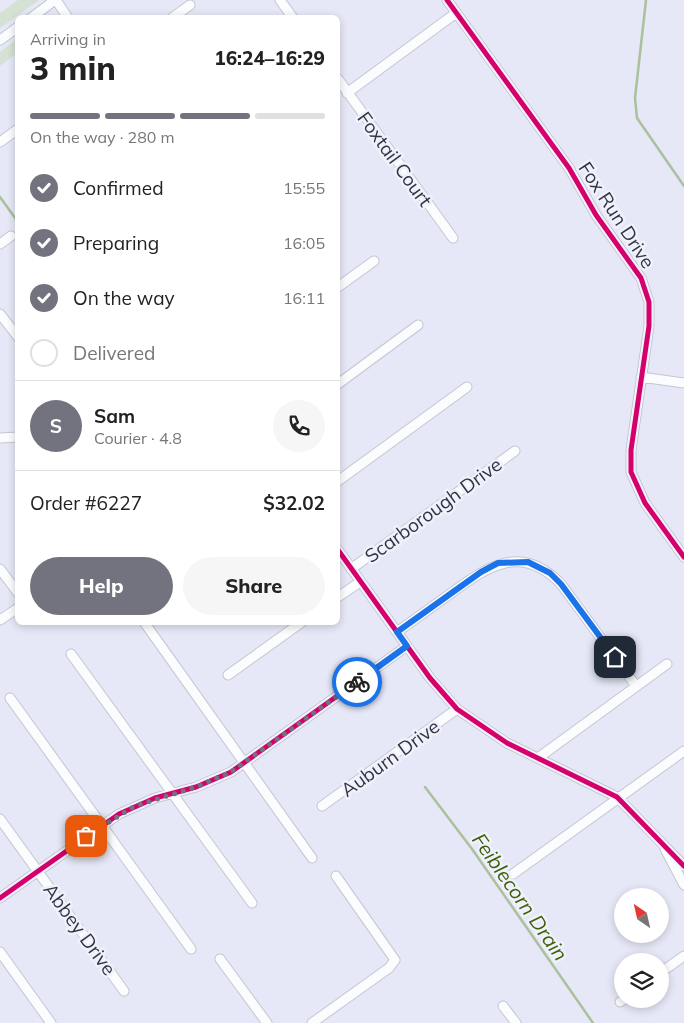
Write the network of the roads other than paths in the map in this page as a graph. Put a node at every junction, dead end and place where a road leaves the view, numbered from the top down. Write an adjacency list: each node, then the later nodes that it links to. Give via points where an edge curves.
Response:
1 (56, 0): 5 (street); 9 (street)
2 (280, 0): 11 (street)
3 (447, 0): 6 (street, Fox Run Drive)
4 (190, 5): 10 (street)
5 (42, 10): 7 (street); 8 (street)
6 (456, 13): 15 (street); 26 (street, Fox Run Drive, via 569,168 596,215 641,278 650,312)
7 (35, 15)
8 (46, 15)
9 (66, 15)
10 (176, 15)
11 (291, 15)
12 (15, 29): 13 (street)
13 (0, 40)
14 (340, 83): 15 (street, Foxtail Court)
15 (347, 93): 19 (street, Foxtail Court)
16 (15, 131): 17 (street)
17 (0, 142)
18 (12, 236): 20 (street)
19 (453, 238)
20 (0, 244)
21 (374, 261): 22 (street)
22 (340, 286)
23 (0, 314): 25 (street)
24 (418, 325): 27 (street)
25 (15, 333)
26 (641, 377): 28 (street); 35 (street, Fox Run Drive, via 631,472 645,502)
27 (340, 383)
28 (684, 384)
29 (467, 387): 33 (street)
30 (15, 437): 31 (street)
31 (0, 438)
32 (515, 451): 37 (street, Scarborough Drive)
33 (340, 480)
34 (340, 553): 37 (street)
35 (684, 557)
36 (0, 569): 39 (street)
37 (351, 569): 38 (street)
38 (360, 582): 40 (street); 45 (street)
39 (15, 589)
40 (340, 597)
41 (15, 610): 42 (street)
42 (0, 620)
43 (146, 625): 55 (street)
44 (298, 625): 49 (street)
45 (397, 632): 46 (street); 50 (street, via 481,572 498,563 528,562 550,573 561,584)
46 (407, 646): 52 (street); 55 (street)
47 (71, 654): 56 (street)
48 (668, 664): 50 (street)
49 (228, 675)
50 (636, 686): 54 (street)
51 (10, 698): 60 (street)
52 (457, 709): 54 (street, via 507,743); 58 (street, Auburn Drive)
53 (684, 750): 57 (street)
54 (538, 758): 57 (street)
55 (245, 763): 56 (street, via 215,780); 62 (street)
56 (172, 793): 60 (street, via 135,806); 69 (street)
57 (617, 797): 61 (street); 65 (street)
58 (322, 806)
59 (0, 819): 64 (street, Abbey Drive)
60 (102, 824): 64 (street); 70 (street)
61 (657, 836): 63 (street); 67 (street)
62 (312, 858)
63 (684, 866)
64 (38, 870): 68 (street); 75 (street, Abbey Drive)
65 (513, 874)
66 (336, 876): 79 (street, via 395,960 389,968)
67 (684, 885)
68 (0, 898)
69 (252, 903)
70 (191, 948)
71 (0, 952): 77 (street)
72 (684, 956): 74 (street)
73 (220, 959): 78 (street)
74 (669, 967)
75 (124, 991)
76 (503, 1006): 80 (street)
77 (51, 1023)
78 (267, 1023)
79 (312, 1023)
80 (516, 1023)

